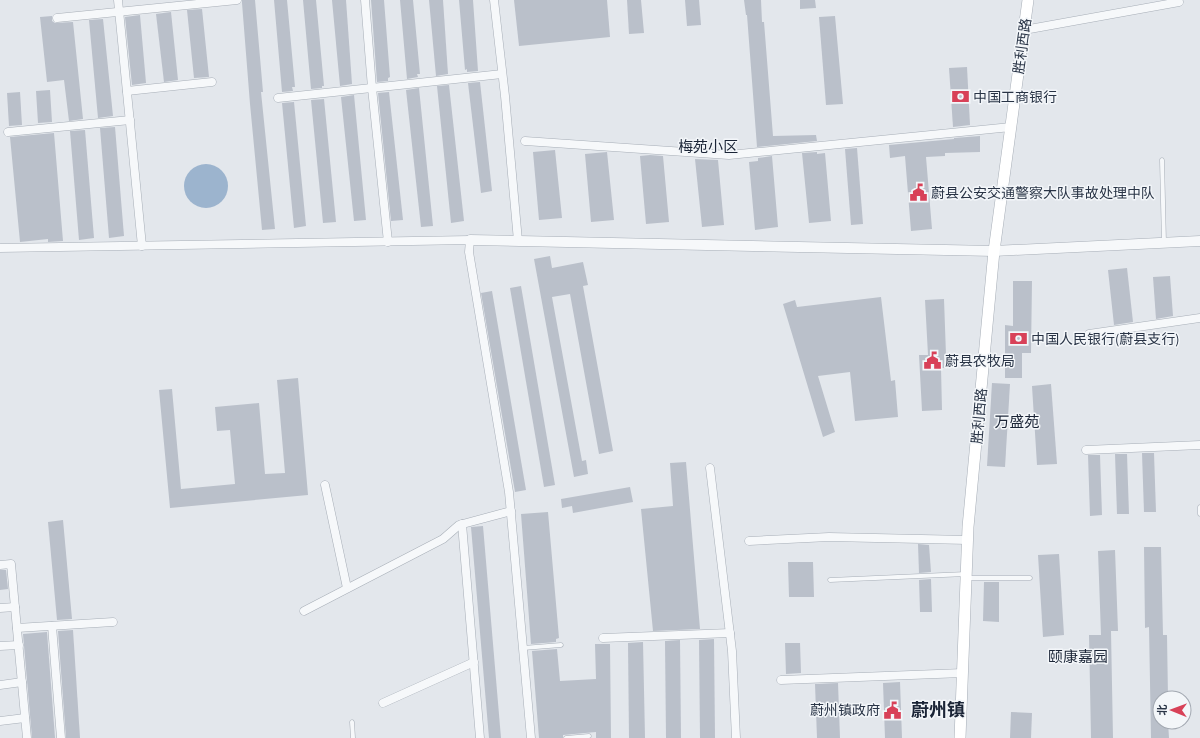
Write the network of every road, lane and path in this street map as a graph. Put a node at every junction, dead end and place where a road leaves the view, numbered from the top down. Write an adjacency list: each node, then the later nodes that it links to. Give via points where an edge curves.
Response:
1 (118, 0): 7 (street)
2 (237, 0): 7 (street)
3 (365, 0): 12 (street)
4 (494, 0): 10 (street)
5 (1028, 0): 9 (main road, 胜利西路)
6 (1179, 2): 9 (street)
7 (119, 12): 8 (street); 13 (street)
8 (57, 18)
9 (1024, 30): 16 (main road, 胜利西路)
10 (502, 74): 12 (street); 21 (street)
11 (212, 82): 13 (street)
12 (372, 88): 14 (street); 23 (street)
13 (127, 91): 15 (street)
14 (278, 98)
15 (130, 120): 17 (street); 25 (street)
16 (1011, 127): 18 (street, via 729,154); 27 (main road, 胜利西路)
17 (8, 132)
18 (525, 141)
19 (1162, 160): 24 (lane)
20 (470, 240): 21 (street); 23 (street); 35 (street, via 469,252)
21 (518, 241): 27 (street)
22 (1200, 241): 24 (street)
23 (388, 242): 25 (street)
24 (1164, 243): 27 (street)
25 (142, 246): 26 (street)
26 (0, 248)
27 (994, 251): 38 (main road, 胜利西路)
28 (1200, 318): 29 (street)
29 (1090, 334)
30 (1200, 445): 31 (street)
31 (1086, 450)
32 (710, 468): 51 (street)
33 (325, 485): 44 (street)
34 (1200, 507): 36 (lane)
35 (511, 511): 37 (street); 56 (street)
36 (1200, 514)
37 (462, 524): 44 (street, via 443,538); 57 (street)
38 (968, 540): 39 (street, via 829,537); 41 (main road, 胜利西路)
39 (749, 541)
40 (0, 566): 45 (street, via 11,564)
41 (966, 576): 42 (lane); 43 (lane); 58 (main road, 胜利西路)
42 (1030, 578)
43 (830, 580)
44 (347, 588): 47 (street)
45 (15, 607): 46 (street); 50 (street)
46 (0, 608)
47 (304, 611)
48 (113, 622): 49 (street)
49 (52, 626): 50 (street); 68 (street)
50 (17, 628): 53 (street)
51 (730, 633): 52 (street); 73 (street)
52 (603, 638)
53 (19, 645): 55 (street); 60 (street)
54 (561, 645): 56 (lane)
55 (0, 646)
56 (523, 648): 71 (street)
57 (474, 662): 62 (street); 70 (street)
58 (962, 673): 59 (street); 74 (main road, 胜利西路)
59 (781, 680)
60 (22, 682): 61 (street); 63 (street)
61 (0, 685)
62 (383, 703)
63 (25, 718): 64 (street); 67 (street)
64 (0, 721)
65 (352, 722): 69 (lane)
66 (588, 736): 72 (lane)
67 (27, 738)
68 (61, 738)
69 (353, 738)
70 (480, 738)
71 (531, 738)
72 (566, 738)
73 (736, 738)
74 (960, 738)

